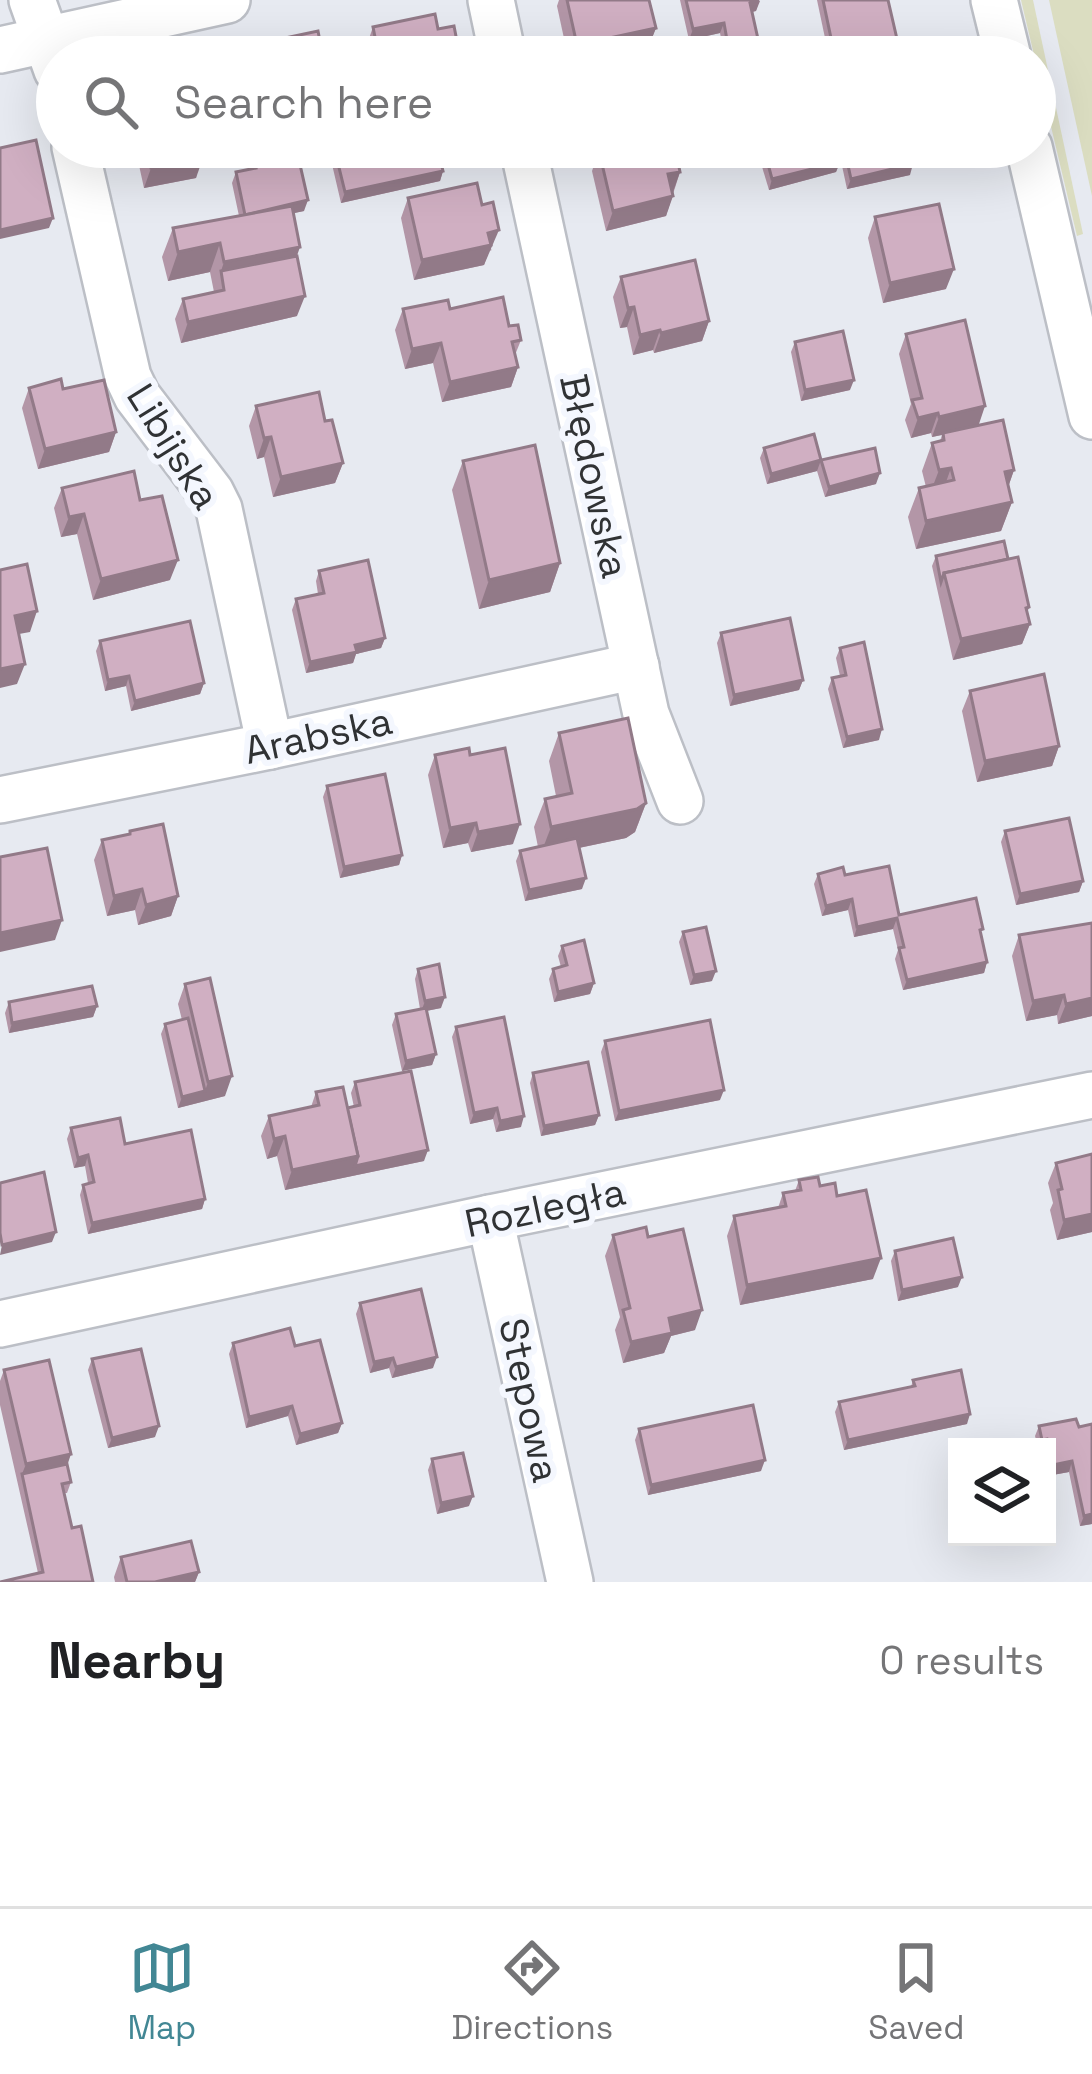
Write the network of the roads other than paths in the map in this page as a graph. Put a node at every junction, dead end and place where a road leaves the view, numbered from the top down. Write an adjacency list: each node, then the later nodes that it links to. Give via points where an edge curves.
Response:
1 (227, 0): 4 (street)
2 (491, 0): 5 (street)
3 (994, 0): 6 (street)
4 (50, 36)
5 (499, 36)
6 (1003, 36)
7 (36, 40): 8 (street)
8 (0, 50)
9 (80, 168): 14 (street, Libijska, via 128,377 218,509)
10 (528, 168): 13 (street, Błędowska)
11 (1034, 168): 12 (street)
12 (1092, 416)
13 (636, 666): 14 (street, Arabska); 16 (street, Błędowska)
14 (270, 746): 15 (street, Arabska)
15 (0, 800)
16 (680, 801)
17 (1092, 1095): 18 (street, Rozległa)
18 (490, 1218): 19 (street, Rozległa); 20 (street, Stepowa)
19 (0, 1324)
20 (571, 1582)

